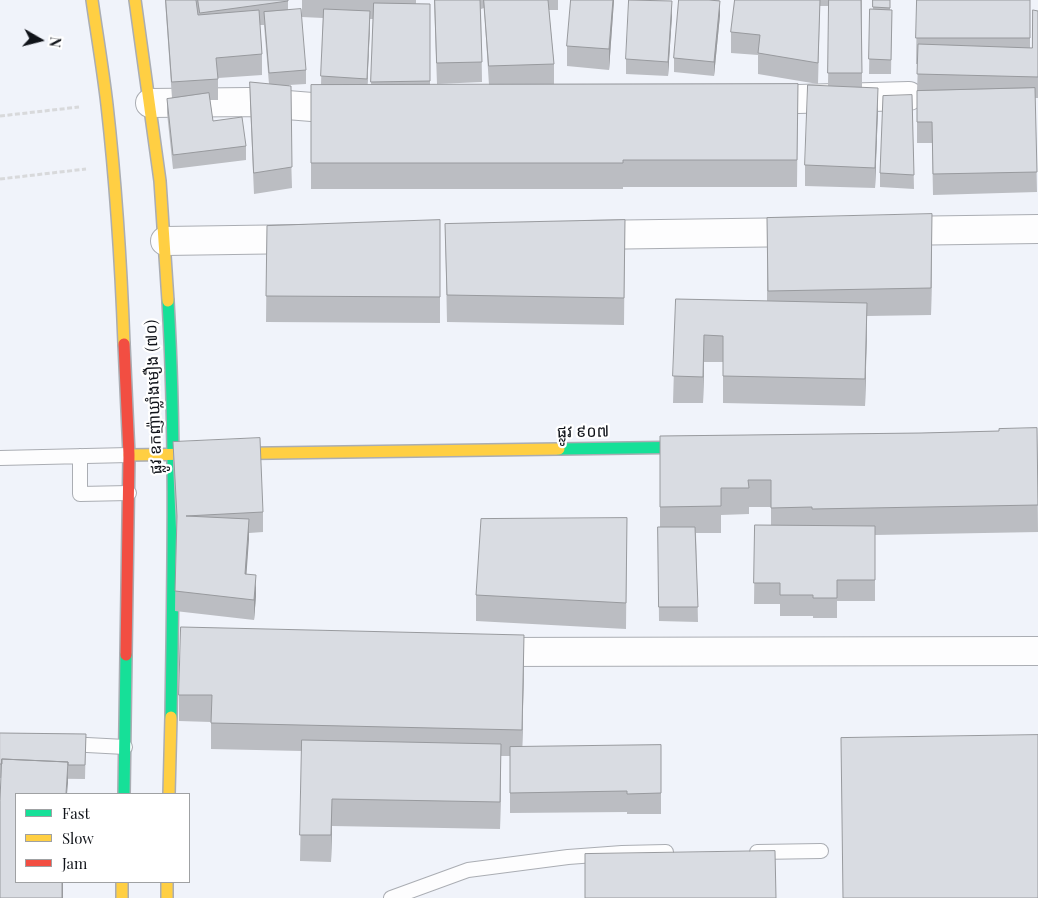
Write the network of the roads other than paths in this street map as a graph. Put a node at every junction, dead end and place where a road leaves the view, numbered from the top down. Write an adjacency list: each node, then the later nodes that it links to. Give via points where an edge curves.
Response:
1 (92, 0): 15 (main road, ផ្លូវ ឧកញ៉ាឃ្លាំងមឿង (៧០), via 107,103 120,248)
2 (135, 0): 5 (main road, ផ្លូវ ឧកញ៉ាឃ្លាំងមឿង (៧០))
3 (909, 96): 4 (street)
4 (732, 101)
5 (150, 103): 6 (street, via 250,102 338,111); 12 (main road, ផ្លូវ ឧកញ៉ាឃ្លាំងមឿង (៧០))
6 (377, 110)
7 (1038, 229): 8 (street)
8 (869, 231)
9 (830, 232): 10 (street)
10 (562, 236)
11 (324, 239): 12 (street)
12 (165, 242): 14 (main road, ផ្លូវ ឧកញ៉ាឃ្លាំងមឿង (៧០))
13 (710, 447): 14 (main road, ផ្លូវ ៩០៧)
14 (173, 453): 15 (main road, ផ្លូវ ៩០៧); 24 (main road, ផ្លូវ ឧកញ៉ាឃ្លាំងមឿង (៧០), via 182,653)
15 (129, 455): 16 (lane); 18 (main road, ផ្លូវ ឧកញ៉ាឃ្លាំងមឿង (៧០))
16 (80, 456): 17 (lane); 18 (lane, via 80,494)
17 (0, 458)
18 (129, 493): 22 (main road, ផ្លូវ ឧកញ៉ាឃ្លាំងមឿង (៧០))
19 (1038, 651): 20 (street)
20 (461, 652)
21 (58, 744): 22 (lane)
22 (125, 747): 23 (main road, ផ្លូវ ឧកញ៉ាឃ្លាំងមឿង (៧០))
23 (124, 793)
24 (169, 793)
25 (822, 851): 27 (lane)
26 (682, 852): 32 (lane, via 622,853 468,870)
27 (742, 852)
28 (122, 883): 30 (main road)
29 (168, 883): 31 (main road)
30 (122, 898)
31 (167, 898)
32 (391, 898)

